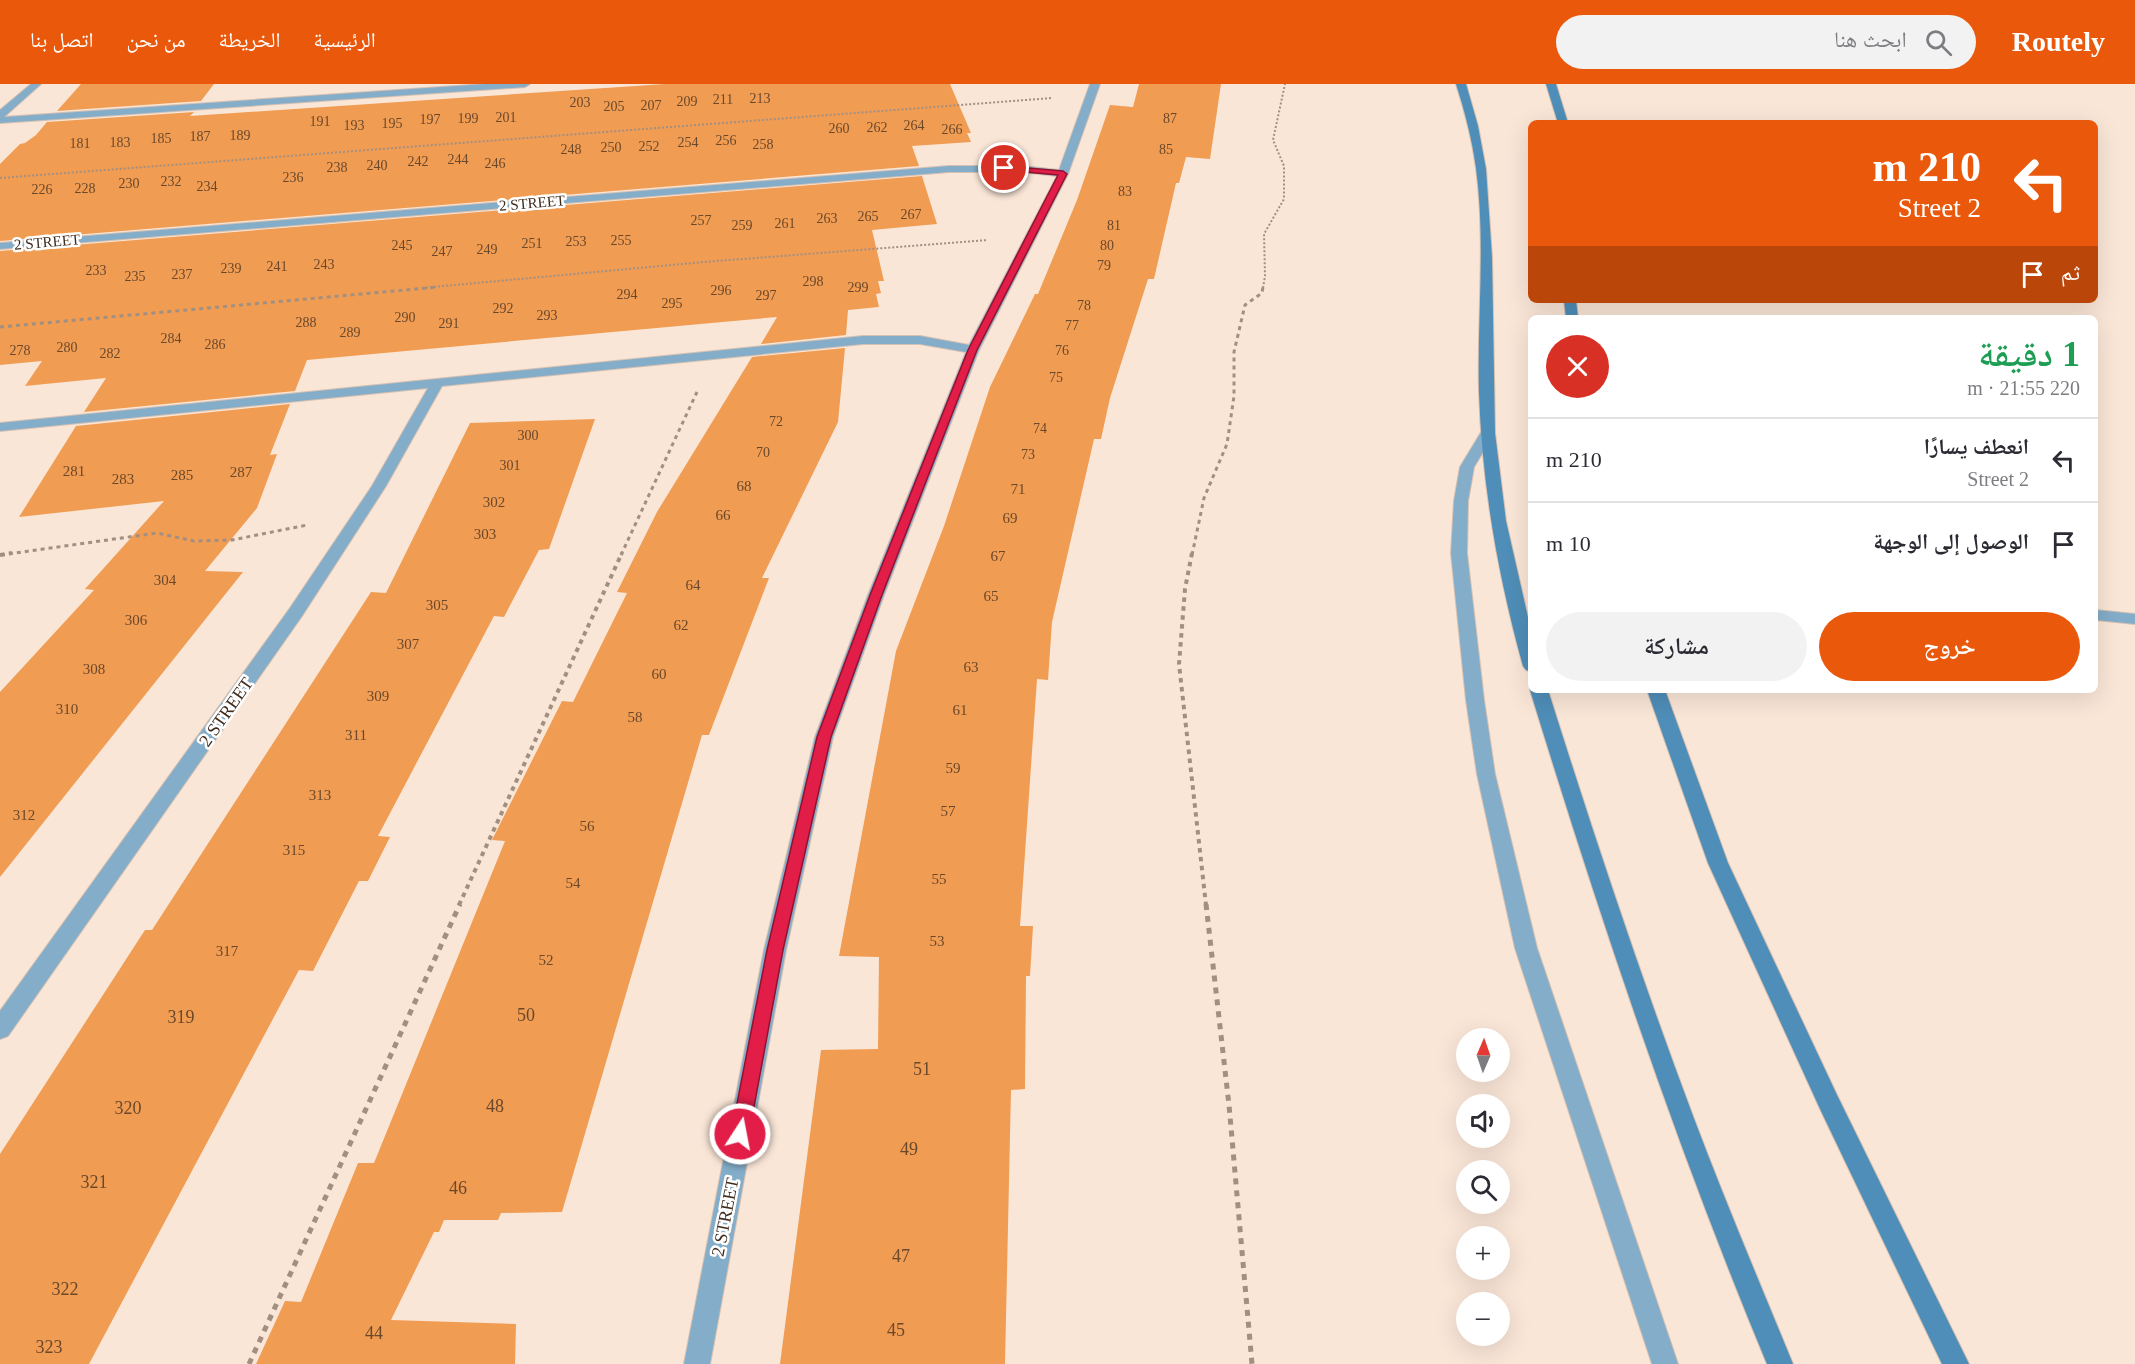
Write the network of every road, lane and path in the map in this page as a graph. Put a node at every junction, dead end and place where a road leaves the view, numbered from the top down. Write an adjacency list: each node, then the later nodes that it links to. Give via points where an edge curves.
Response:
1 (36, 84): 8 (street)
2 (525, 84): 9 (street)
3 (1095, 84): 11 (street, 2 STREET)
4 (1285, 84): 31 (path, via 1273,140 1284,166 1284,199 1264,234 1262,293 1245,305 1234,352 1234,396 1227,444 1204,498 1185,589 1179,664 1229,1105)
5 (1461, 84): 20 (street, via 1477,145 1484,194)
6 (1551, 84): 10 (street)
7 (1059, 97): 12 (path)
8 (0, 115)
9 (0, 120)
10 (1562, 120)
11 (1063, 174): 14 (street, 2 STREET, via 1022,169 949,169); 16 (street, 2 STREET)
12 (0, 178)
13 (994, 239): 15 (path)
14 (0, 246)
15 (0, 327)
16 (973, 350): 17 (street, via 892,339); 30 (street, 2 STREET, via 824,737 775,950)
17 (436, 384): 19 (street); 28 (street, 2 STREET, via 380,486 322,574)
18 (699, 389): 29 (path)
19 (0, 427)
20 (1488, 432): 25 (street, via 1510,587); 32 (street, via 1467,467 1459,553 1486,774 1526,948)
21 (310, 524): 22 (path, via 235,540 174,539 157,533)
22 (0, 555)
23 (2098, 615): 24 (street)
24 (2135, 619)
25 (1528, 652)
26 (1540, 693): 33 (street, via 1596,878 1671,1093)
27 (1657, 693): 34 (street, via 1718,863 1828,1103)
28 (0, 1029)
29 (249, 1364)
30 (697, 1364)
31 (1252, 1364)
32 (1665, 1364)
33 (1780, 1364)
34 (1956, 1364)

